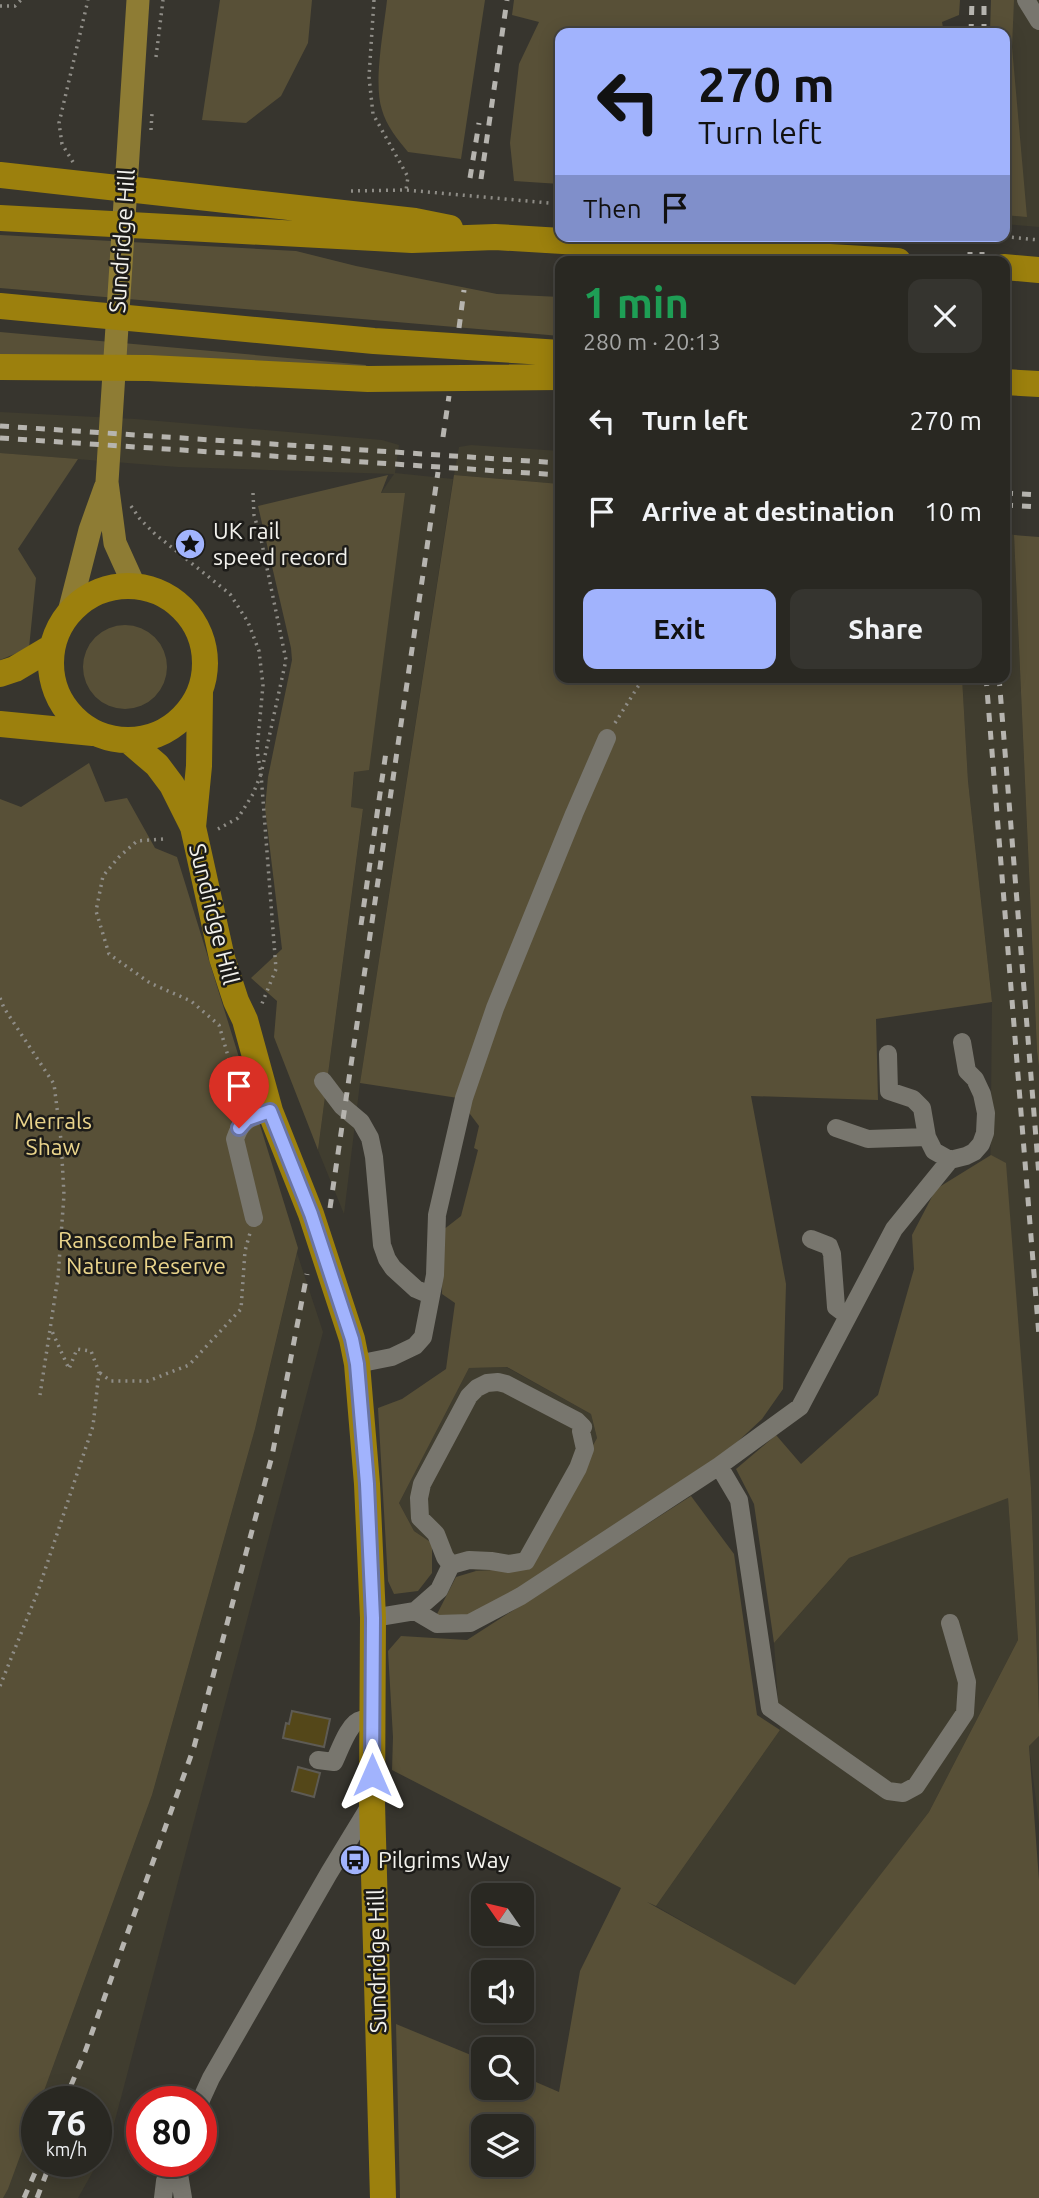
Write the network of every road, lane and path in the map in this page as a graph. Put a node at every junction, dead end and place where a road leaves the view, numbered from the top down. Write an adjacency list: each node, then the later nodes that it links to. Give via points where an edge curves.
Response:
1 (21, 0): 7 (path, via 15,6)
2 (88, 0): 12 (path, via 59,123 62,144)
3 (138, 0): 11 (main road, Sundridge Hill)
4 (163, 0): 9 (path)
5 (374, 0): 14 (path, via 369,77 373,114 408,177)
6 (1026, 2): 8 (street)
7 (0, 6)
8 (1039, 21)
9 (155, 68)
10 (152, 107): 11 (path)
11 (141, 118): 32 (main road, Sundridge Hill)
12 (78, 166)
13 (0, 175): 18 (highway, via 352,216)
14 (406, 190): 15 (path); 16 (path)
15 (340, 191)
16 (555, 204)
17 (0, 218): 18 (highway)
18 (413, 231): 21 (highway)
19 (1010, 237): 20 (path)
20 (1039, 240)
21 (555, 241)
22 (579, 242): 23 (highway)
23 (814, 256)
24 (1010, 268): 25 (highway)
25 (1039, 270)
26 (0, 306): 27 (highway)
27 (555, 354)
28 (0, 367): 29 (highway, via 149,368 368,379)
29 (555, 377)
30 (1010, 382): 31 (highway)
31 (1039, 384)
32 (108, 477): 35 (main road, Sundridge Hill, via 115,542); 36 (main road, Sundridge Hill)
33 (253, 493): 45 (path, via 286,660)
34 (129, 504): 45 (path, via 155,534 230,594 248,622 259,650 263,685 257,750)
35 (134, 585): 36 (highway, via 110,587); 40 (highway, via 158,591 178,603 194,621 206,667)
36 (69, 612): 37 (highway)
37 (52, 647): 38 (highway); 42 (highway, via 51,673 58,698 74,719)
38 (0, 674)
39 (640, 683): 43 (path)
40 (201, 691): 44 (highway, via 172,727); 46 (highway, Sundridge Hill, via 199,766)
41 (0, 724): 42 (highway)
42 (95, 733): 44 (highway)
43 (607, 738): 59 (street, via 477,1059 439,1205)
44 (129, 741): 46 (highway, Sundridge Hill, via 157,765)
45 (261, 774): 46 (path, via 238,818); 49 (path, via 276,969)
46 (206, 828): 53 (highway, Sundridge Hill, via 222,958 245,1020)
47 (163, 839): 53 (path, via 137,841 103,876 96,912 109,954 150,983 191,1001 219,1025)
48 (0, 998): 61 (path, via 54,1084 64,1195)
49 (257, 1016)
50 (962, 1042): 56 (street, via 967,1071 982,1094 985,1133 974,1152)
51 (888, 1054): 55 (street, via 889,1091 913,1099 922,1108)
52 (323, 1081): 59 (street, via 369,1135 384,1254 408,1283)
53 (259, 1115): 57 (street, via 239,1128 235,1139); 62 (highway, Sundridge Hill, via 285,1145)
54 (836, 1128): 55 (street, via 868,1139)
55 (927, 1137): 56 (street, via 934,1150)
56 (950, 1160): 60 (street, via 894,1229)
57 (254, 1218): 63 (path, via 241,1309 189,1365 148,1381 111,1381)
58 (811, 1239): 60 (street, via 829,1246 836,1307)
59 (430, 1295): 62 (street, via 419,1343 392,1357)
60 (848, 1316): 65 (street, via 800,1407)
61 (51, 1329): 63 (path, via 69,1368 77,1349 91,1352); 64 (path)
62 (354, 1352): 68 (highway, Sundridge Hill, via 367,1484)
63 (99, 1372): 70 (path, via 93,1426 38,1591)
64 (40, 1395)
65 (719, 1466): 67 (street, via 521,1596 470,1623 437,1624); 69 (street, via 739,1500 770,1708 888,1791 903,1793 916,1786 965,1713 967,1682)
66 (451, 1565): 66 (street, via 436,1534 420,1518 419,1495 473,1391 487,1382 506,1384 577,1421 583,1427 585,1449 526,1560 509,1564 469,1560); 67 (street, via 439,1590)
67 (415, 1611): 68 (street)
68 (373, 1618): 71 (highway, Sundridge Hill)
69 (950, 1623)
70 (0, 1686)
71 (373, 1720): 72 (street, via 355,1722 334,1762); 73 (highway, Sundridge Hill)
72 (318, 1760)
73 (372, 1803): 74 (street); 79 (highway, Sundridge Hill)
74 (208, 2086)
75 (171, 2177): 77 (street, via 165,2181)
76 (182, 2177): 78 (street)
77 (163, 2198)
78 (183, 2198)
79 (383, 2198)

